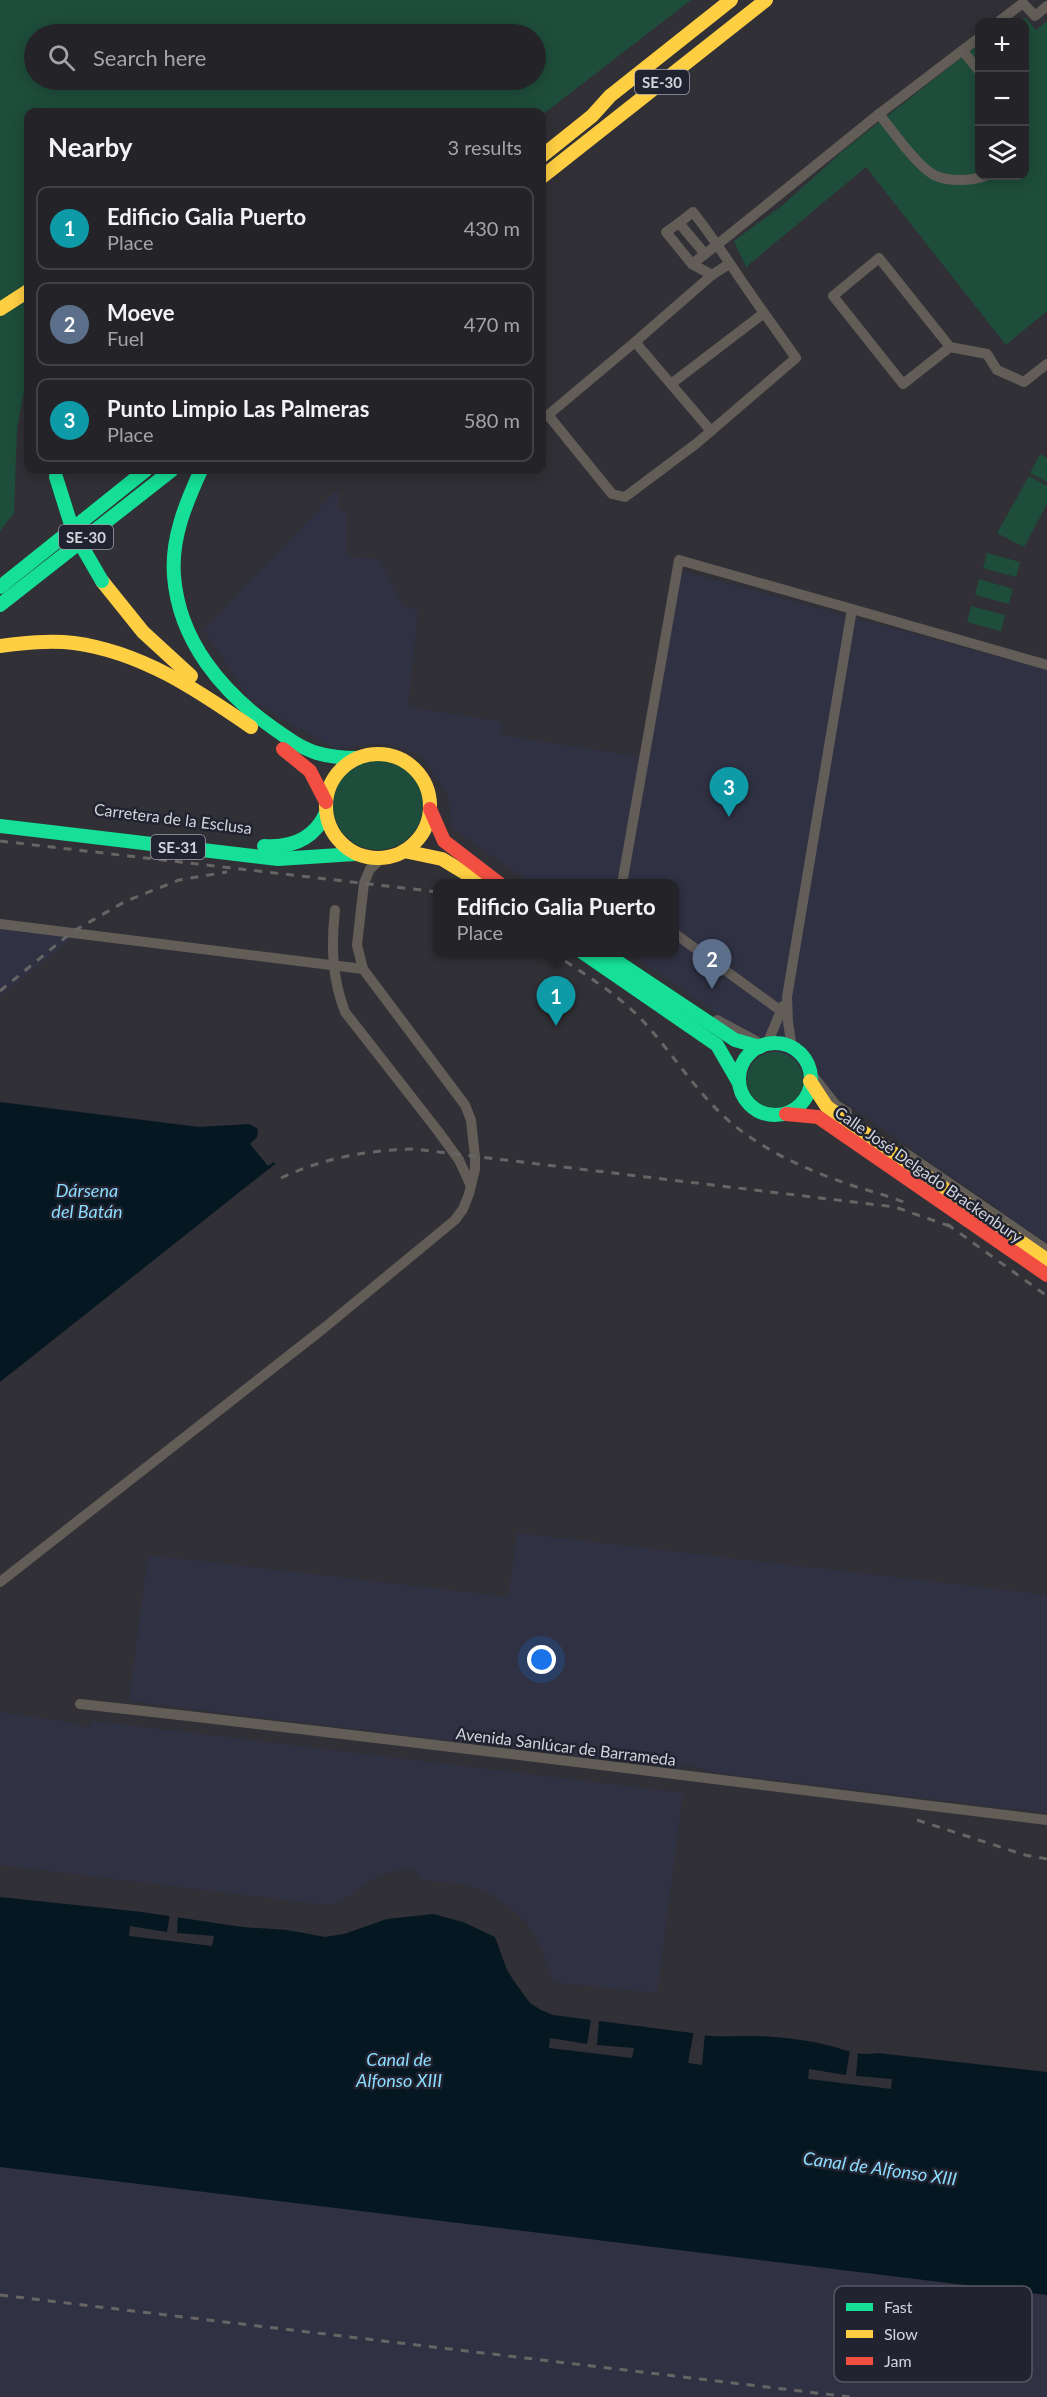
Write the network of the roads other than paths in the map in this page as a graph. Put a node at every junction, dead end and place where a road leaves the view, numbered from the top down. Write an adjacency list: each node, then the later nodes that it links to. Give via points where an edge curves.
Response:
1 (730, 0): 8 (main road, SE-30)
2 (766, 0): 12 (main road, SE-30)
3 (1047, 6): 4 (street, via 1035,16 1023,3)
4 (1003, 18)
5 (975, 41): 6 (street)
6 (963, 51): 7 (street); 9 (street)
7 (975, 66)
8 (610, 96): 10 (main road, via 585,107); 11 (main road, SE-30, via 592,116)
9 (879, 114): 13 (street, via 933,175 956,180); 15 (street)
10 (546, 138)
11 (546, 153)
12 (546, 174)
13 (975, 177)
14 (679, 223): 15 (street, via 693,212); 16 (street); 17 (street, via 666,232)
15 (718, 244): 16 (street); 18 (street)
16 (705, 254): 17 (street)
17 (692, 264): 19 (street)
18 (729, 264): 19 (street); 22 (street)
19 (712, 274): 23 (street)
20 (24, 294): 21 (main road)
21 (0, 309)
22 (764, 314): 26 (street); 29 (street, via 796,358)
23 (635, 342): 26 (street); 27 (street)
24 (950, 346): 24 (street, via 879,258 833,296 903,384); 25 (street, via 987,354 997,370 1024,382)
25 (1047, 364)
26 (671, 384): 29 (street)
27 (546, 411)
28 (546, 413): 29 (street, via 612,494 625,497)
29 (711, 431)
30 (56, 474): 39 (main road, bridge, via 73,531 102,581 137,627 207,689)
31 (141, 474): 34 (main road, SE-30)
32 (167, 474): 35 (main road, SE-30)
33 (199, 474): 39 (main road, via 189,492 175,539 179,610 192,642)
34 (0, 587)
35 (0, 605)
36 (852, 609): 38 (street); 50 (street, via 680,560); 59 (street)
37 (0, 646): 39 (main road, via 27,641 101,646 146,662)
38 (1047, 665)
39 (239, 711): 40 (main road, via 321,756); 41 (main road, via 300,760 319,783)
40 (358, 758): 41 (main road, via 338,772 330,786); 42 (main road, via 378,754 408,764 427,788)
41 (326, 808): 43 (main road, Carretera de la Esclusa / SE-31, via 322,824 314,834 275,848); 46 (main road, via 336,838)
42 (430, 809): 45 (main road, via 425,829); 49 (main road, via 444,841)
43 (0, 812)
44 (0, 826): 46 (main road, Carretera de la Esclusa / SE-31, via 278,859 335,852)
45 (404, 851): 47 (main road); 48 (main road, via 431,854)
46 (356, 854): 47 (main road)
47 (381, 859): 58 (street, via 370,869 364,883 357,945)
48 (475, 879)
49 (493, 879)
50 (623, 879)
51 (335, 910): 57 (street)
52 (0, 924): 57 (street)
53 (679, 936): 60 (street)
54 (589, 957): 64 (main road, via 717,1045)
55 (610, 957): 61 (main road, via 735,1040)
56 (622, 957): 61 (street, via 712,1018)
57 (333, 966): 58 (street); 66 (street, via 345,1012 449,1146)
58 (363, 969): 66 (street, via 465,1105 471,1120 475,1157)
59 (787, 997): 60 (street); 62 (street)
60 (781, 1011): 61 (street)
61 (763, 1045): 62 (main road, via 775,1043); 64 (main road, via 742,1064)
62 (792, 1048): 63 (main road, via 803,1058)
63 (810, 1076): 65 (main road, via 803,1101); 67 (street, via 837,1105); 68 (main road, Calle José Delgado Brackenbury, via 826,1107)
64 (739, 1083): 65 (main road, via 746,1102 757,1110 769,1115)
65 (786, 1114): 69 (main road, Calle José Delgado Brackenbury, via 818,1117)
66 (470, 1184): 70 (street, via 463,1209 443,1232)
67 (1047, 1250)
68 (1047, 1260)
69 (1047, 1275)
70 (0, 1582)
71 (80, 1704): 72 (street, Avenida Sanlúcar de Barrameda)
72 (1047, 1820)

